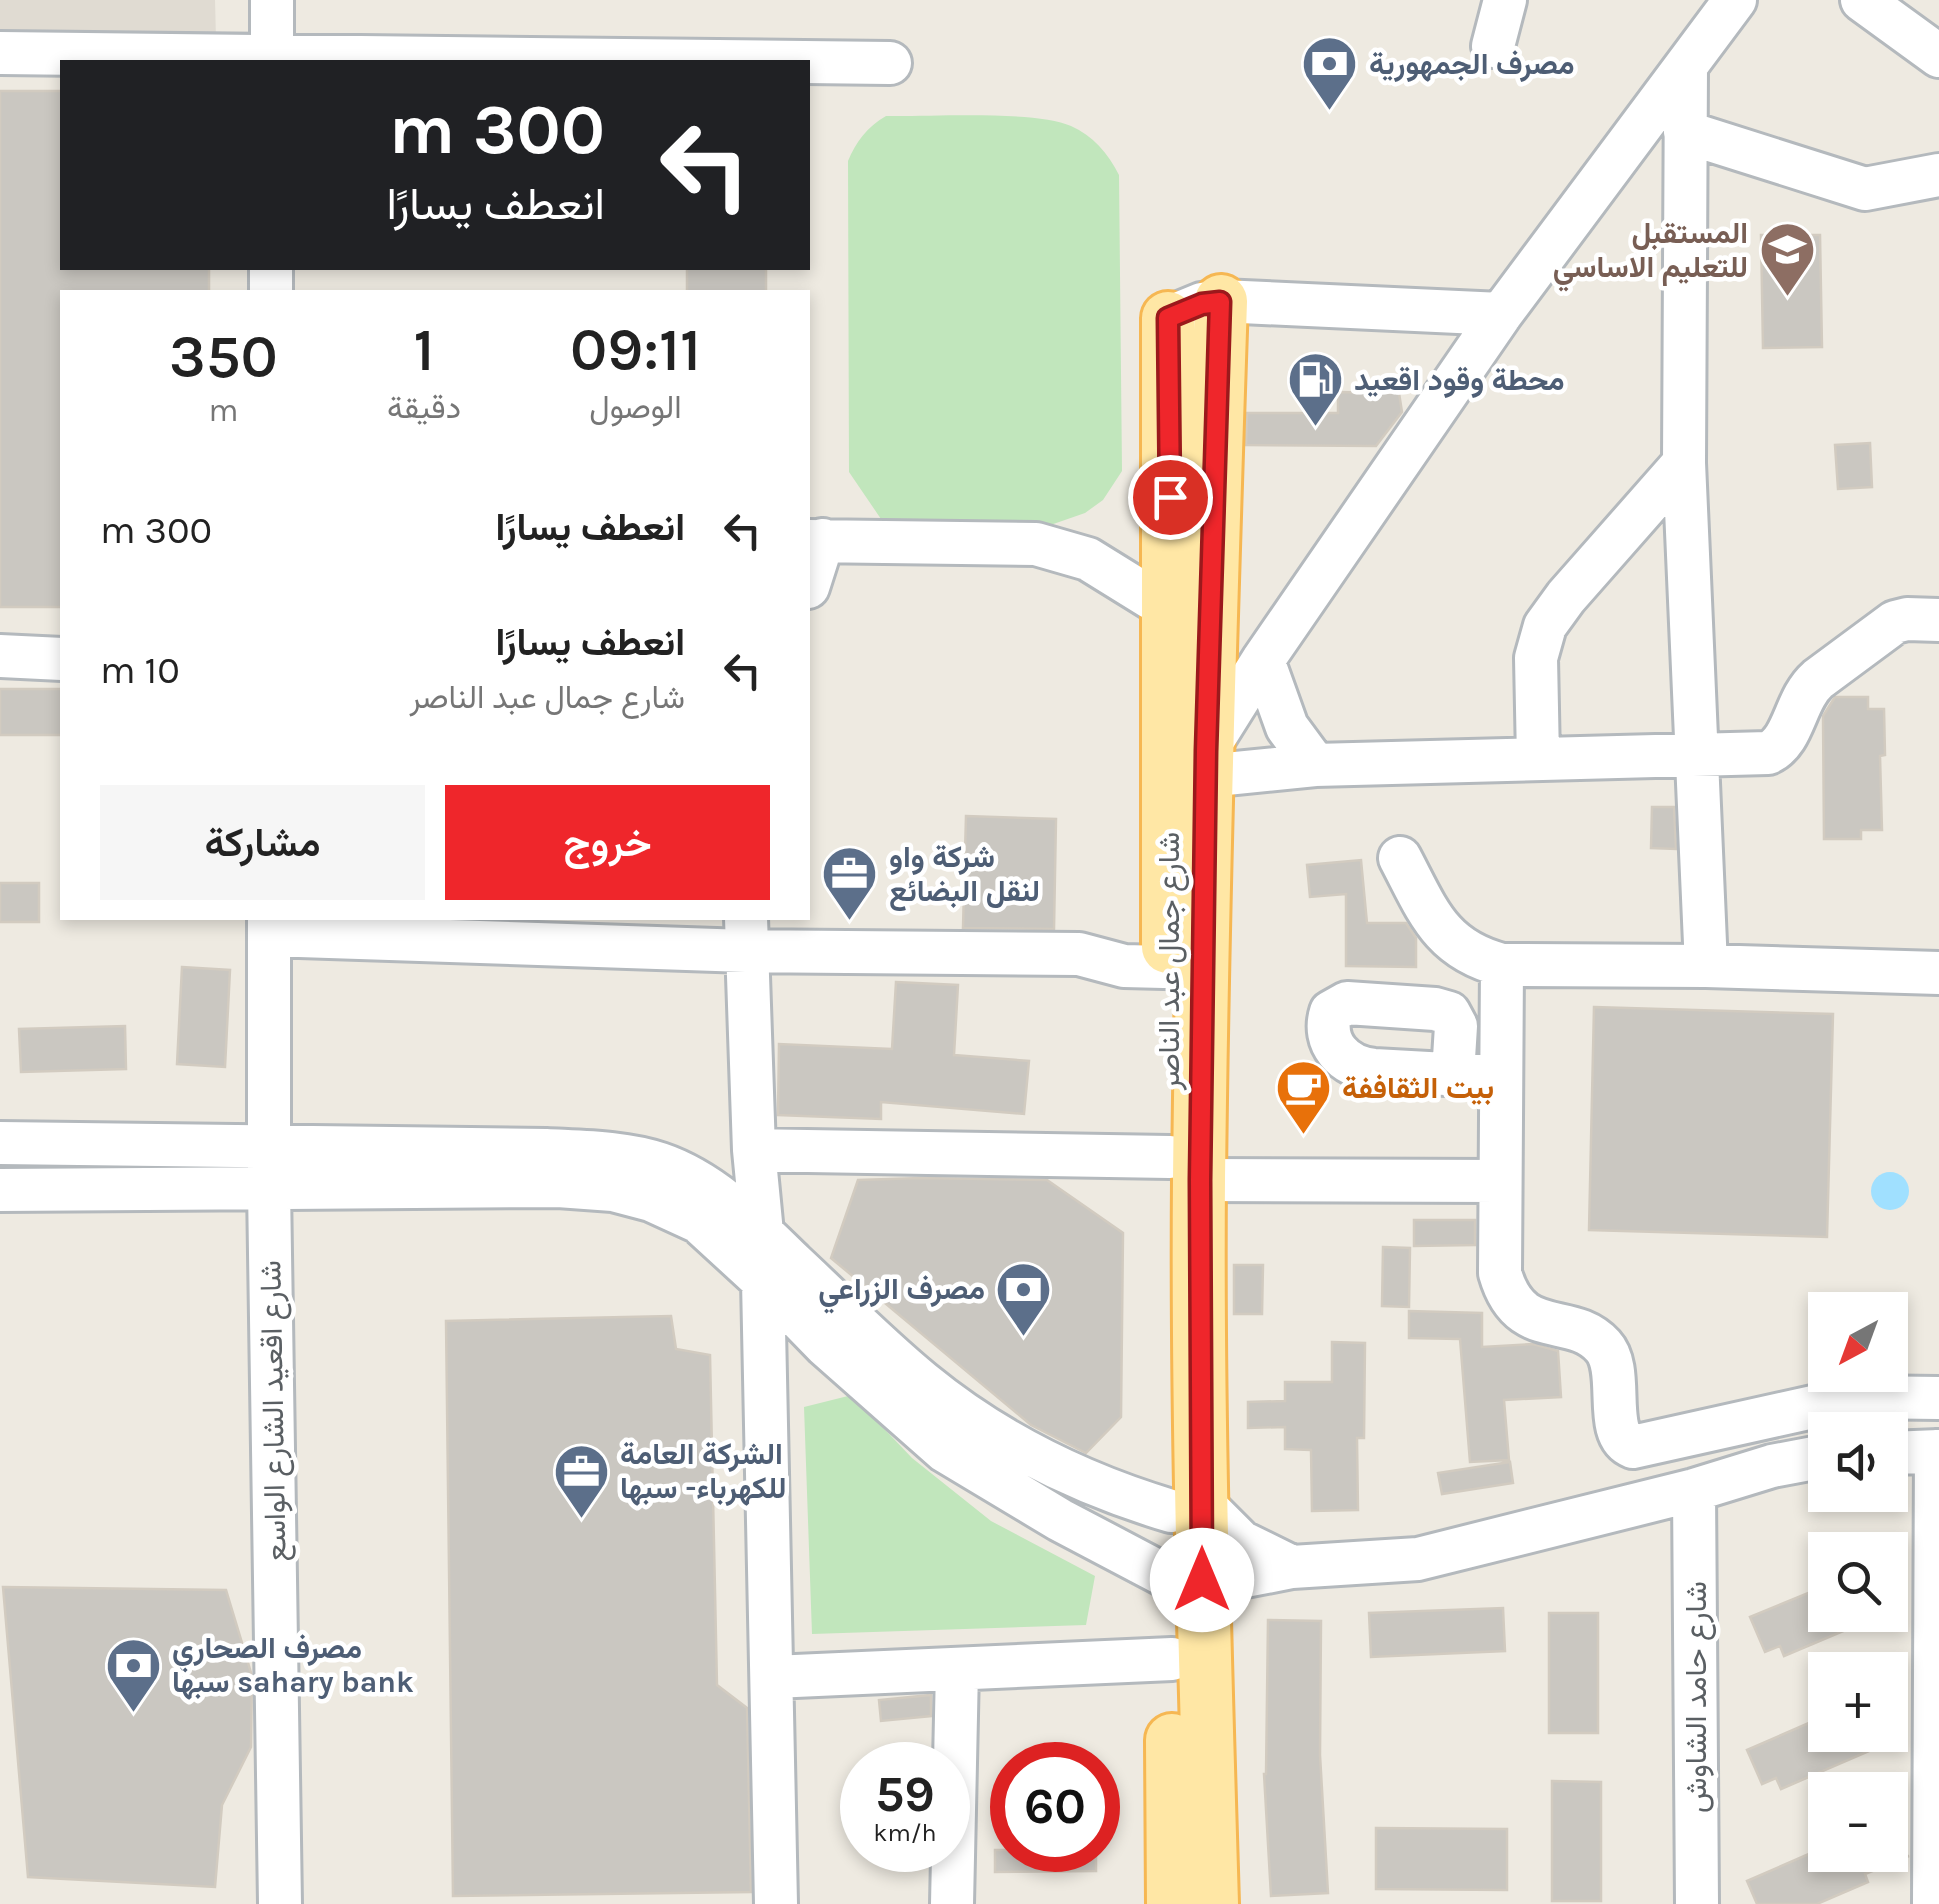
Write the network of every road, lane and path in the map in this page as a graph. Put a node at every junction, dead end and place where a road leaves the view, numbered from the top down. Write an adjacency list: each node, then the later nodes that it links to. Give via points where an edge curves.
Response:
1 (272, 0): 8 (street)
2 (1505, 0): 5 (street)
3 (1735, 0): 12 (street)
4 (1862, 0): 7 (street)
5 (1493, 46)
6 (0, 53): 8 (street)
7 (1939, 56)
8 (272, 59): 9 (street)
9 (426, 60)
10 (810, 62): 11 (street)
11 (890, 63)
12 (1686, 67): 13 (street); 16 (street)
13 (1686, 132): 14 (street, via 1865,189); 18 (street)
14 (1939, 175)
15 (1220, 302): 16 (street); 17 (street); 27 (main road, شارع جمال عبد الناصر)
16 (1500, 314): 25 (street)
17 (1168, 318): 21 (main road, شارع جمال عبد الناصر)
18 (1684, 463): 26 (street); 28 (street, via 1544,626 1536,658)
19 (815, 540): 20 (street); 21 (street, via 1036,544 1088,559)
20 (810, 574)
21 (1171, 604): 27 (main road, شارع جمال عبد الناصر)
22 (1939, 620): 26 (street, via 1895,622 1818,678 1777,749)
23 (0, 656): 24 (street)
24 (60, 659)
25 (1263, 660): 27 (street); 29 (street, via 1287,727)
26 (1696, 755): 28 (street); 35 (street)
27 (1194, 759): 29 (street); 33 (main road, شارع جمال عبد الناصر)
28 (1538, 760): 29 (street)
29 (1315, 765)
30 (1400, 858): 34 (street, via 1438,928 1478,959)
31 (269, 926): 32 (street); 40 (street, شارع اقعيد الشارع الواسع)
32 (746, 934): 33 (street, via 1079,954 1119,941); 41 (street)
33 (1186, 953): 42 (main road, شارع جمال عبد الناصر)
34 (1502, 965): 35 (street); 38 (street)
35 (1706, 966): 36 (street)
36 (1939, 973)
37 (1453, 1074): 38 (street)
38 (1500, 1077): 43 (street)
39 (0, 1143): 40 (street)
40 (269, 1144): 44 (street, شارع اقعيد الشارع الواسع); 46 (street, via 604,1153 660,1164 718,1194)
41 (754, 1150): 42 (street); 46 (street)
42 (1185, 1168): 43 (street); 53 (main road, شارع جمال عبد الناصر)
43 (1500, 1181): 48 (street, via 1504,1290 1527,1315 1603,1346 1613,1366 1625,1444 1858,1397)
44 (270, 1188): 45 (street); 47 (street, via 613,1190 699,1222); 60 (street, شارع اقعيد الشارع الواسع)
45 (0, 1190)
46 (762, 1233): 47 (street); 53 (street, via 924,1383 989,1429 1103,1490)
47 (760, 1278): 55 (street, via 945,1451 1060,1520); 58 (street)
48 (1939, 1398)
49 (1938, 1451): 50 (street); 59 (street)
50 (1908, 1452)
51 (1808, 1459): 52 (street)
52 (1694, 1490): 54 (street, via 1418,1559); 65 (street, شارع حامد الشاوش)
53 (1187, 1507): 54 (street); 55 (main road, شارع جمال عبد الناصر)
54 (1292, 1566): 55 (street, via 1248,1578)
55 (1187, 1580): 56 (main road, شارع جمال عبد الناصر); 64 (main road, شارع جمال عبد الناصر)
56 (1172, 1659): 57 (street); 63 (main road, شارع جمال عبد الناصر)
57 (957, 1669): 58 (street); 62 (street)
58 (773, 1678): 61 (street)
59 (1937, 1760): 66 (street)
60 (280, 1904)
61 (776, 1904)
62 (952, 1904)
63 (1173, 1904)
64 (1212, 1904)
65 (1697, 1904)
66 (1934, 1904)

